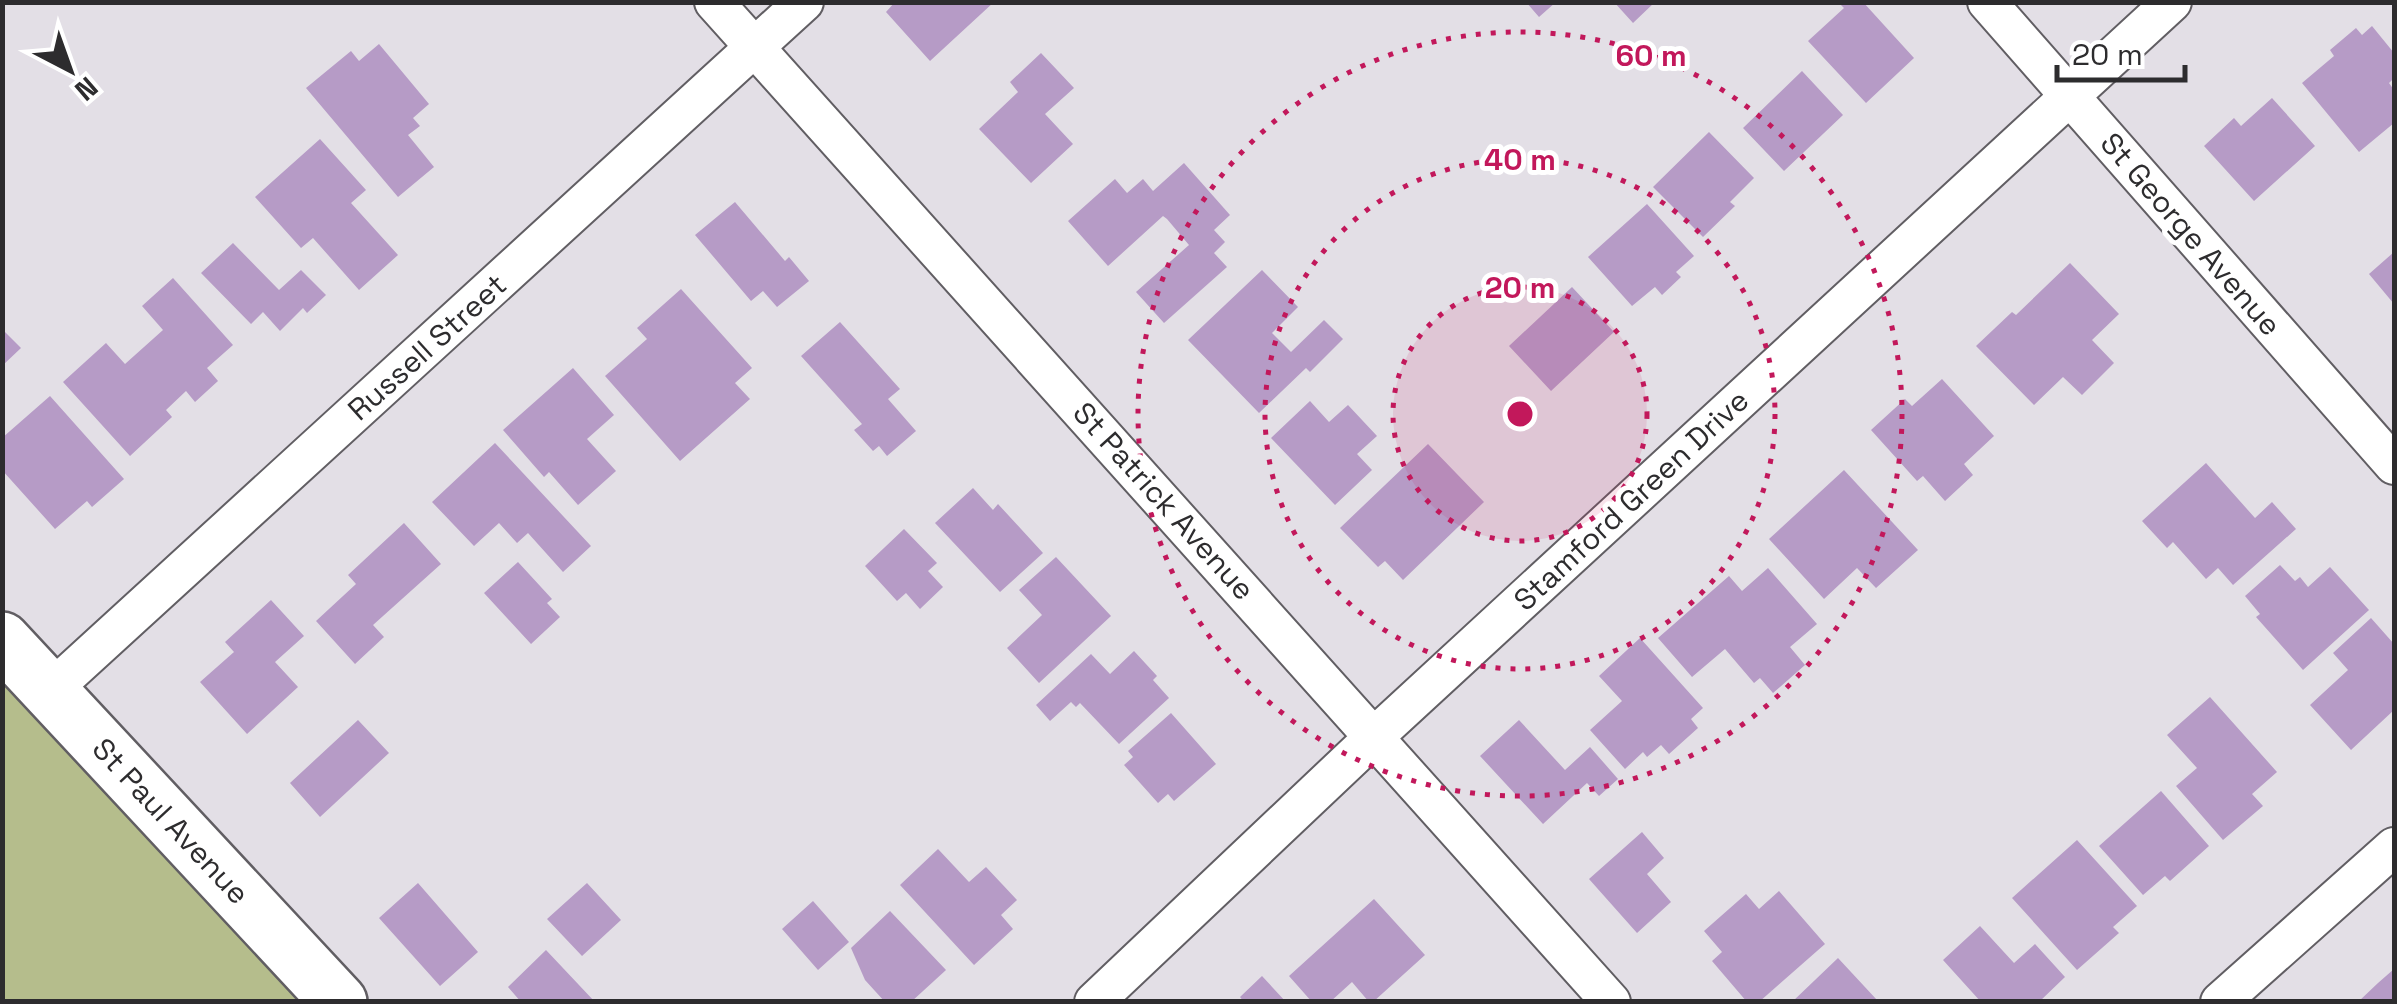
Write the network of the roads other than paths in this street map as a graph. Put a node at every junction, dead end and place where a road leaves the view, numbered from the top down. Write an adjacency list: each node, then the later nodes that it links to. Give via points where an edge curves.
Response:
1 (714, 2): 5 (street, St Patrick Avenue)
2 (804, 2): 5 (street, Russell Street)
3 (1987, 2): 6 (street, St George Avenue)
4 (2172, 2): 6 (street, Stamford Green Drive)
5 (755, 48): 9 (street, Russell Street); 10 (street, St Patrick Avenue)
6 (2070, 97): 7 (street, St George Avenue); 10 (street, Stamford Green Drive)
7 (2394, 465)
8 (2, 640): 9 (main road, St Paul Avenue)
9 (50, 691): 12 (main road, St Paul Avenue)
10 (1375, 736): 13 (street, Stamford Green Drive); 14 (street, St Patrick Avenue)
11 (2394, 847): 15 (street)
12 (339, 1002)
13 (1094, 1002)
14 (1611, 1002)
15 (2220, 1002)

